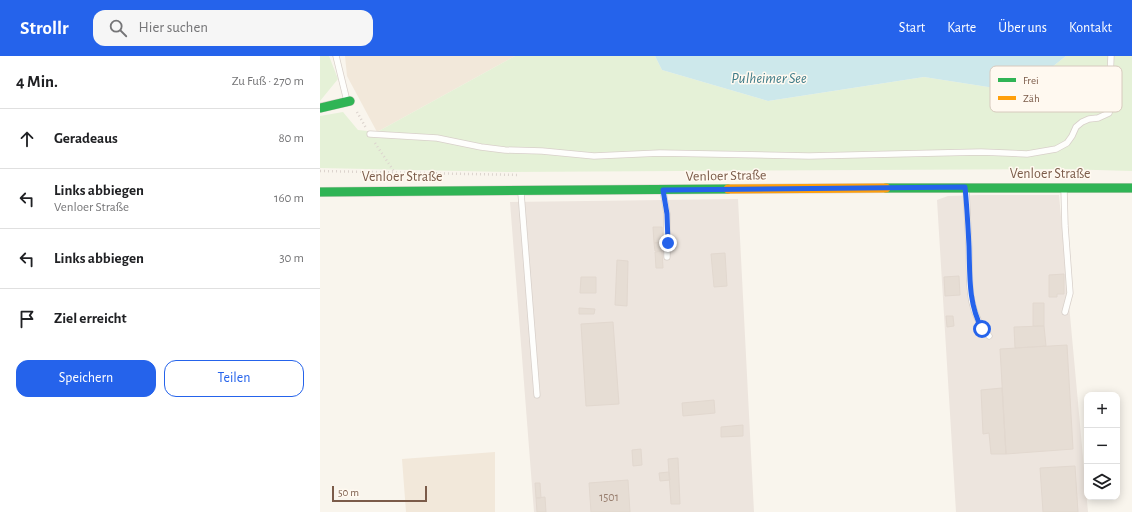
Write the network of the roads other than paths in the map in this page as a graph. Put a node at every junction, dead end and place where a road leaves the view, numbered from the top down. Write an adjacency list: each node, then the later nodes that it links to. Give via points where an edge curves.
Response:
1 (336, 56): 4 (lane)
2 (1111, 56): 3 (lane)
3 (1111, 66)
4 (349, 101): 5 (main road)
5 (320, 108)
6 (1109, 112): 7 (lane, via 1082,122 1067,143 1056,149 1027,154 981,152 809,156 660,153 594,156 506,150 437,138)
7 (370, 134)
8 (965, 187): 9 (main road, Venloer Straße); 11 (main road, Venloer Straße); 16 (lane, via 970,295 979,323)
9 (1064, 188): 10 (main road, Venloer Straße); 15 (lane, via 1070,292)
10 (1132, 188)
11 (663, 190): 12 (main road, Venloer Straße); 14 (lane, via 667,214)
12 (520, 191): 13 (main road, Venloer Straße); 17 (lane)
13 (320, 192)
14 (667, 257)
15 (1065, 312)
16 (989, 336)
17 (537, 395)

